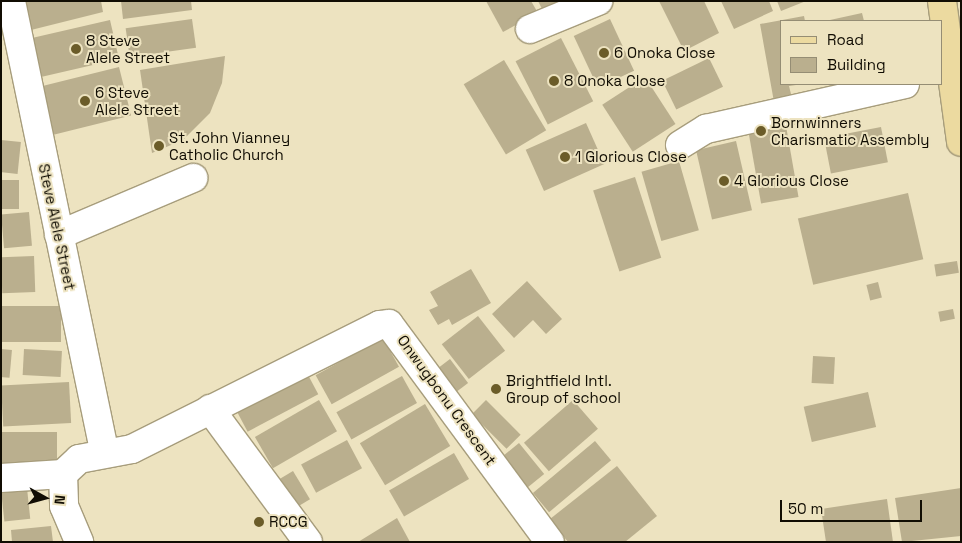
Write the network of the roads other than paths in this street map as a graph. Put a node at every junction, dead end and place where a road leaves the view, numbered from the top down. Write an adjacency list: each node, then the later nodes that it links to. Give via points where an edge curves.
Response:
1 (11, 1): 11 (street, Steve Alele Street)
2 (598, 1): 4 (street)
3 (942, 1): 5 (main road)
4 (530, 29)
5 (954, 35): 6 (main road)
6 (946, 76): 8 (main road)
7 (900, 85): 9 (street, via 706,129)
8 (961, 142)
9 (680, 145)
10 (193, 178): 11 (street)
11 (59, 235): 13 (street, Steve Alele Street)
12 (210, 410): 13 (street, via 132,449); 17 (street); 18 (street, Onwugbonu Crescent, via 380,325 389,324)
13 (104, 452): 14 (street, via 79,459)
14 (63, 474): 15 (street); 16 (street, via 64,506)
15 (1, 478)
16 (79, 542)
17 (308, 542)
18 (550, 542)

